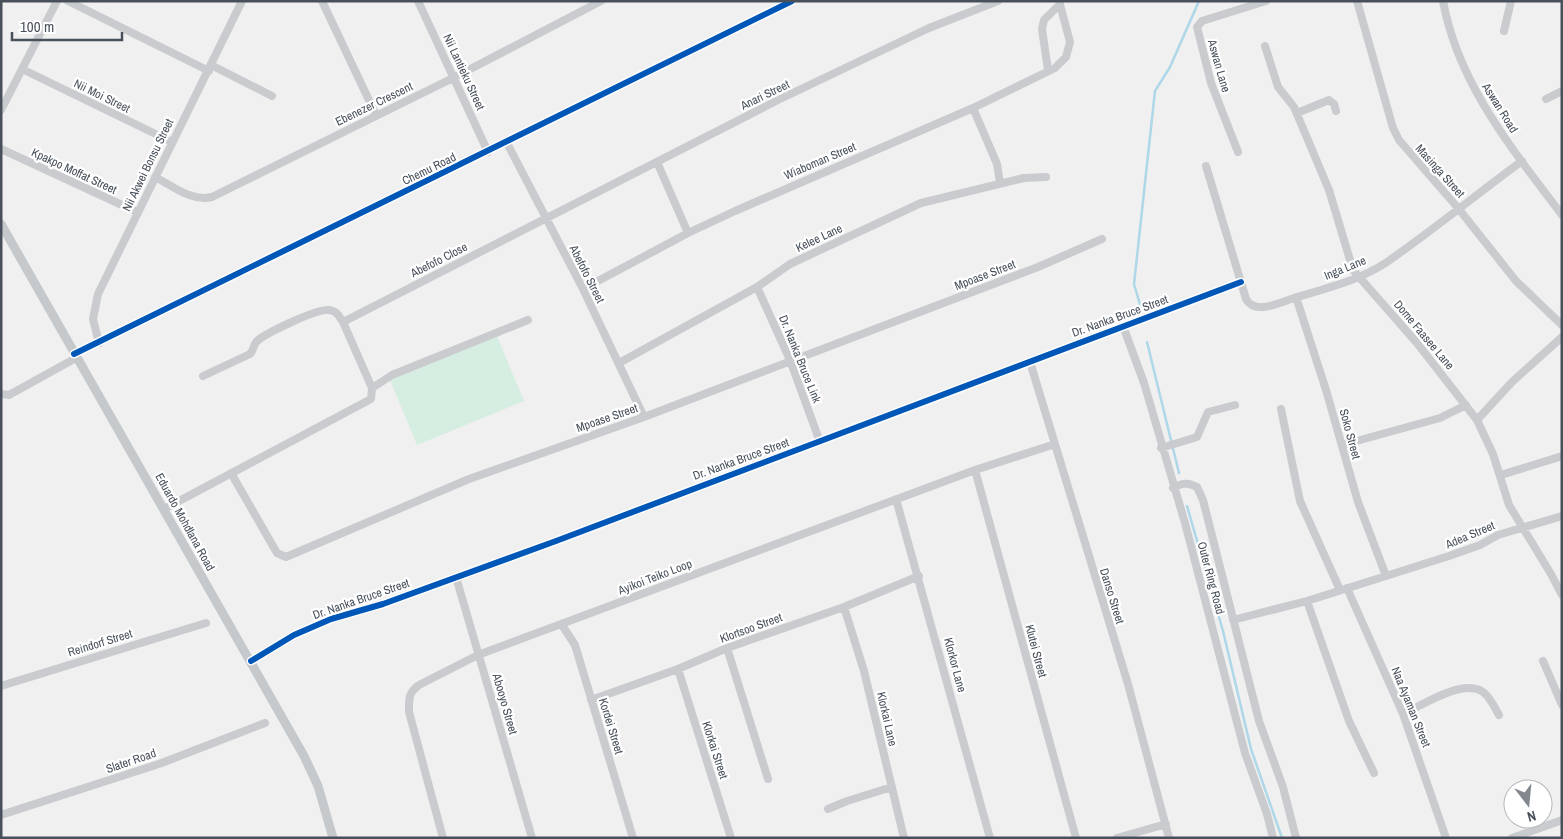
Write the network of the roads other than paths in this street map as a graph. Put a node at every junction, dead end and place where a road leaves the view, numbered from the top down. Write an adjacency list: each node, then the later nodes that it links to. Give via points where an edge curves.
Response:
1 (57, 1): 17 (street)
2 (68, 1): 16 (street)
3 (242, 1): 16 (street, Nii Akwei Bonsu Street)
4 (322, 1): 27 (street)
5 (601, 1): 19 (street, Ebenezer Crescent)
6 (792, 1): 29 (street, Chemu Road)
7 (998, 1): 34 (street, Anari Street, via 892,46)
8 (1266, 1): 32 (street, Aswan Lane, via 1202,21 1198,28 1211,83)
9 (1357, 1): 39 (street, Masinga Street, via 1396,135)
10 (1443, 1): 33 (street, Aswan Road, via 1455,46 1478,98)
11 (1511, 1): 14 (street)
12 (421, 2): 19 (street, Nii Lantieku Street)
13 (1060, 2): 18 (street, via 1044,20 1042,29); 18 (street, Wiaboman Street, via 1070,42 1066,57)
14 (1504, 31)
15 (1265, 46): 26 (street, Dome Faasee Lane, via 1278,87)
16 (210, 68): 21 (street); 28 (street, Nii Akwei Bonsu Street)
17 (22, 69): 24 (street); 28 (street, Nii Moi Street)
18 (1048, 70): 23 (street, Wiaboman Street)
19 (455, 77): 27 (street, Ebenezer Crescent); 31 (street, Nii Lantieku Street)
20 (1562, 91): 22 (street)
21 (272, 96)
22 (1546, 99)
23 (973, 108): 38 (street, via 997,164); 44 (street, Wiaboman Street)
24 (1, 110)
25 (1336, 111): 26 (street, via 1329,100)
26 (1297, 113): 46 (street, Dome Faasee Lane, via 1329,190 1350,263)
27 (376, 115): 36 (street, Ebenezer Crescent, via 212,197 193,197)
28 (172, 142): 36 (street, Nii Akwei Bonsu Street)
29 (507, 143): 31 (street, Chemu Road); 42 (street, Abefofo Street)
30 (1, 150): 40 (street, Kpakpo Moffat Street)
31 (488, 152): 56 (street, Chemu Road)
32 (1238, 152)
33 (1522, 161): 39 (street, Inga Lane); 41 (street, Aswan Road)
34 (657, 162): 42 (street, Anari Street); 44 (street)
35 (1206, 166): 47 (street)
36 (155, 177): 40 (street, Nii Akwei Bonsu Street)
37 (1046, 177): 38 (street, Kelee Lane)
38 (1000, 183): 48 (street, Kelee Lane, via 920,203 790,264)
39 (1458, 208): 46 (street, Inga Lane, via 1386,262); 53 (street, Masinga Street, via 1516,281)
40 (137, 212): 56 (street, Nii Akwei Bonsu Street, via 94,306 92,319)
41 (1562, 215)
42 (545, 218): 49 (street, Abefofo Street); 52 (street, Abefofo Close)
43 (1, 224): 57 (main road, Eduardo Mohdlana Road)
44 (688, 233): 49 (street, Wiaboman Street)
45 (1102, 238): 58 (street, Mpoase Street, via 1038,267)
46 (1358, 277): 50 (street, Inga Lane); 65 (street, Dome Faasee Lane, via 1417,343)
47 (1241, 282): 50 (street, Inga Lane, via 1246,299 1255,308); 54 (street, Dr. Nanka Bruce Street)
48 (757, 287): 58 (street, Dr. Nanka Bruce Link); 60 (street, Kelee Lane)
49 (583, 289): 60 (street, Abefofo Street)
50 (1296, 297): 71 (street, Soko Street)
51 (528, 320): 62 (street, via 392,375)
52 (343, 322): 61 (street, via 336,312 317,311 259,340 250,354); 62 (street)
53 (1562, 325)
54 (1123, 326): 59 (street, Dr. Nanka Bruce Street); 72 (street, Outer Ring Road, via 1144,383)
55 (1562, 337): 68 (street, via 1512,382)
56 (99, 342): 57 (street, Chemu Road)
57 (75, 356): 63 (street, Chemu Road, via 9,395); 79 (main road, Eduardo Mohdlana Road)
58 (790, 360): 67 (street, Mpoase Street); 69 (street, Dr. Nanka Bruce Link)
59 (1030, 362): 69 (street, Dr. Nanka Bruce Street); 70 (street, Danso Street)
60 (619, 364): 67 (street, Abefofo Street)
61 (203, 376)
62 (372, 388): 75 (street, via 371,399)
63 (1, 394)
64 (1236, 405): 72 (street, via 1208,412 1197,437)
65 (1466, 405): 68 (street, Dome Faasee Lane); 71 (street, via 1440,418)
66 (1281, 409): 85 (street, Naa Ayaman Street, via 1300,501)
67 (644, 417): 75 (street, Mpoase Street, via 469,479 286,557 277,553)
68 (1477, 420): 76 (street, Dome Faasee Lane)
69 (820, 442): 84 (street, Dr. Nanka Bruce Street)
70 (1055, 444): 74 (street, Ayikoi Teiko Loop); 109 (street, Danso Street, via 1128,684)
71 (1342, 445): 83 (street, Soko Street, via 1358,502)
72 (1161, 448): 77 (street, Outer Ring Road)
73 (1562, 456): 76 (street)
74 (975, 470): 78 (street, Ayikoi Teiko Loop); 117 (street, Klutei Street)
75 (231, 473): 79 (street)
76 (1502, 475): 81 (street, Dome Faasee Lane, via 1509,505)
77 (1173, 488): 89 (street, via 1190,483 1200,492); 120 (street, Outer Ring Road, via 1247,758)
78 (896, 499): 82 (street, Klorkor Lane); 91 (street, Ayikoi Teiko Loop)
79 (164, 509): 94 (main road, Eduardo Mohdlana Road)
80 (1562, 516): 81 (street, Adea Street)
81 (1522, 527): 83 (street, Adea Street, via 1498,534 1472,548); 86 (street, Dome Faasee Lane)
82 (919, 576): 88 (street, Klortsoo Street); 116 (street, Klorkor Lane)
83 (1386, 576): 85 (street, Adea Street)
84 (456, 577): 93 (street, Abooyo Street); 94 (street, Dr. Nanka Bruce Street, via 317,625)
85 (1343, 589): 87 (street, Adea Street); 100 (street, Naa Ayaman Street)
86 (1562, 595)
87 (1307, 601): 89 (street, Adea Street); 103 (street, via 1349,721)
88 (844, 607): 92 (street, Klortsoo Street); 105 (street, Klorkai Lane, via 864,671)
89 (1233, 620): 121 (street, via 1259,721 1285,793)
90 (206, 623): 97 (street, Reindorf Street)
91 (562, 624): 93 (street, Ayikoi Teiko Loop); 98 (street, Kordei Street, via 575,645)
92 (727, 648): 96 (street, Klortsoo Street); 104 (street)
93 (478, 655): 111 (street, Ayikoi Teiko Loop, via 419,685 409,696 409,712); 112 (street, Abooyo Street)
94 (251, 661): 110 (main road, Eduardo Mohdlana Road, via 313,774)
95 (1543, 661): 99 (street)
96 (678, 669): 98 (street, Klortsoo Street); 114 (street, Klorkai Street)
97 (1, 686)
98 (591, 700): 113 (street, Kordei Street)
99 (1562, 705)
100 (1403, 714): 101 (street, via 1467,687 1484,692); 122 (street, Naa Ayaman Street)
101 (1499, 715)
102 (265, 723): 107 (street, Slater Road, via 127,775)
103 (1374, 773)
104 (768, 779)
105 (892, 788): 106 (street); 115 (street, Klorkai Lane)
106 (828, 809)
107 (1, 815)
108 (1562, 820): 123 (street)
109 (1166, 824): 118 (street); 119 (street, Danso Street)
110 (333, 838)
111 (443, 838)
112 (532, 838)
113 (632, 838)
114 (731, 838)
115 (904, 838)
116 (990, 838)
117 (1076, 838)
118 (1117, 838)
119 (1169, 838)
120 (1273, 838)
121 (1296, 838)
122 (1446, 838)
123 (1512, 838)

